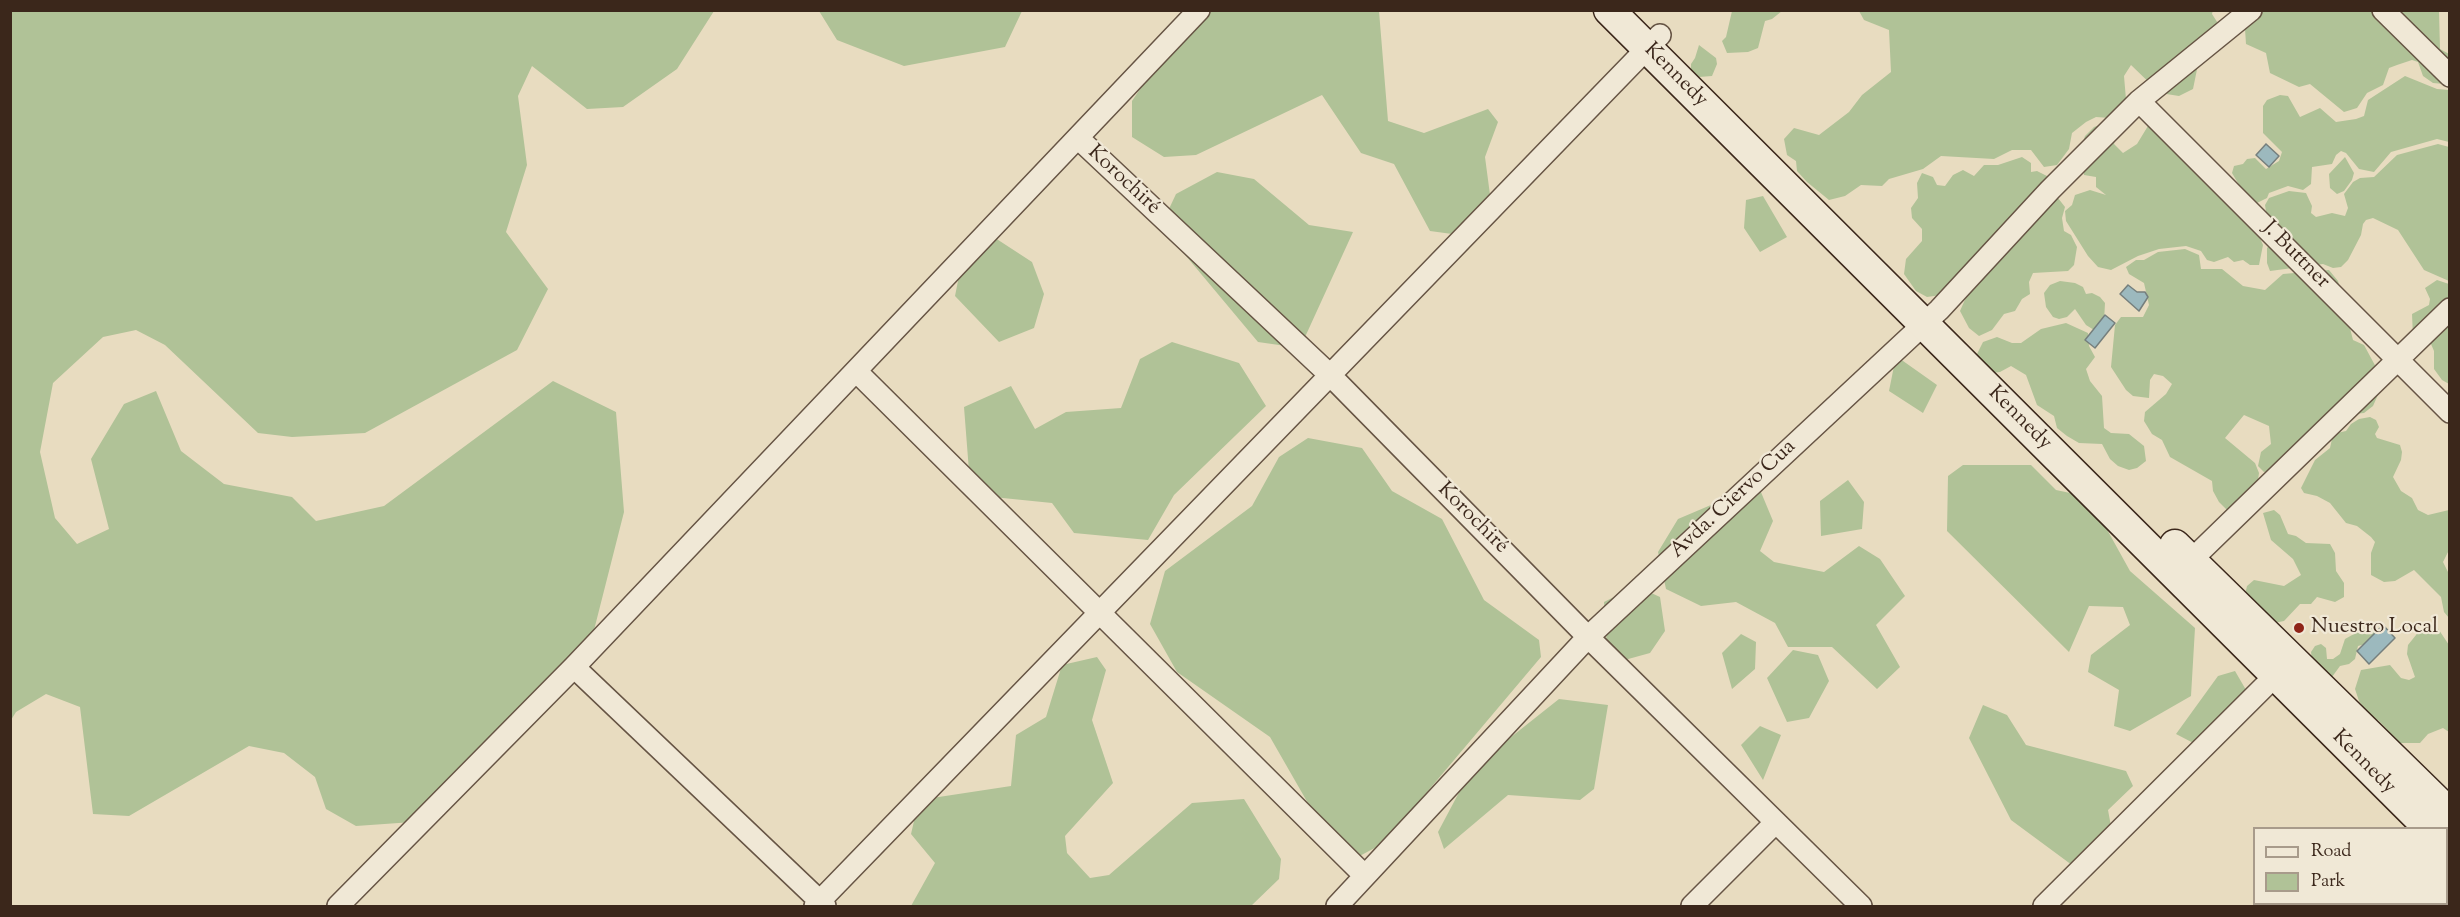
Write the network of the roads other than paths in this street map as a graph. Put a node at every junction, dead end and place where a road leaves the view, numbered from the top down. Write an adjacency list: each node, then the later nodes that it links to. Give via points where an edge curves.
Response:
1 (1199, 10): 9 (street)
2 (1609, 10): 6 (main road, Kennedy)
3 (1635, 10): 6 (main road, Kennedy)
4 (2251, 10): 8 (street, Avda. Ciervo Cua)
5 (2383, 10): 7 (street)
6 (1654, 42): 11 (main road, Kennedy); 14 (street)
7 (2450, 76)
8 (2139, 100): 11 (street, Avda. Ciervo Cua); 12 (street, J. Buttner)
9 (1078, 138): 13 (street); 14 (street, Korochiré)
10 (2450, 309): 12 (street)
11 (1931, 317): 16 (main road, Kennedy); 18 (street, Avda. Ciervo Cua)
12 (2397, 359): 15 (street, J. Buttner); 16 (street)
13 (856, 371): 17 (street); 19 (street)
14 (1331, 376): 17 (street); 18 (street, Korochiré)
15 (2450, 412)
16 (2183, 568): 20 (main road, Kennedy)
17 (1100, 614): 24 (street); 25 (street)
18 (1588, 637): 22 (street, Korochiré); 24 (street, Avda. Ciervo Cua)
19 (574, 667): 25 (street); 26 (street)
20 (2283, 668): 21 (main road, Kennedy); 23 (main road, Kennedy); 30 (street)
21 (2450, 814)
22 (1775, 823): 28 (street); 29 (street, Korochiré)
23 (2428, 827)
24 (1365, 876): 27 (street, Avda. Ciervo Cua)
25 (820, 905)
26 (338, 906)
27 (1337, 906)
28 (1692, 906)
29 (1861, 906)
30 (2044, 906)

